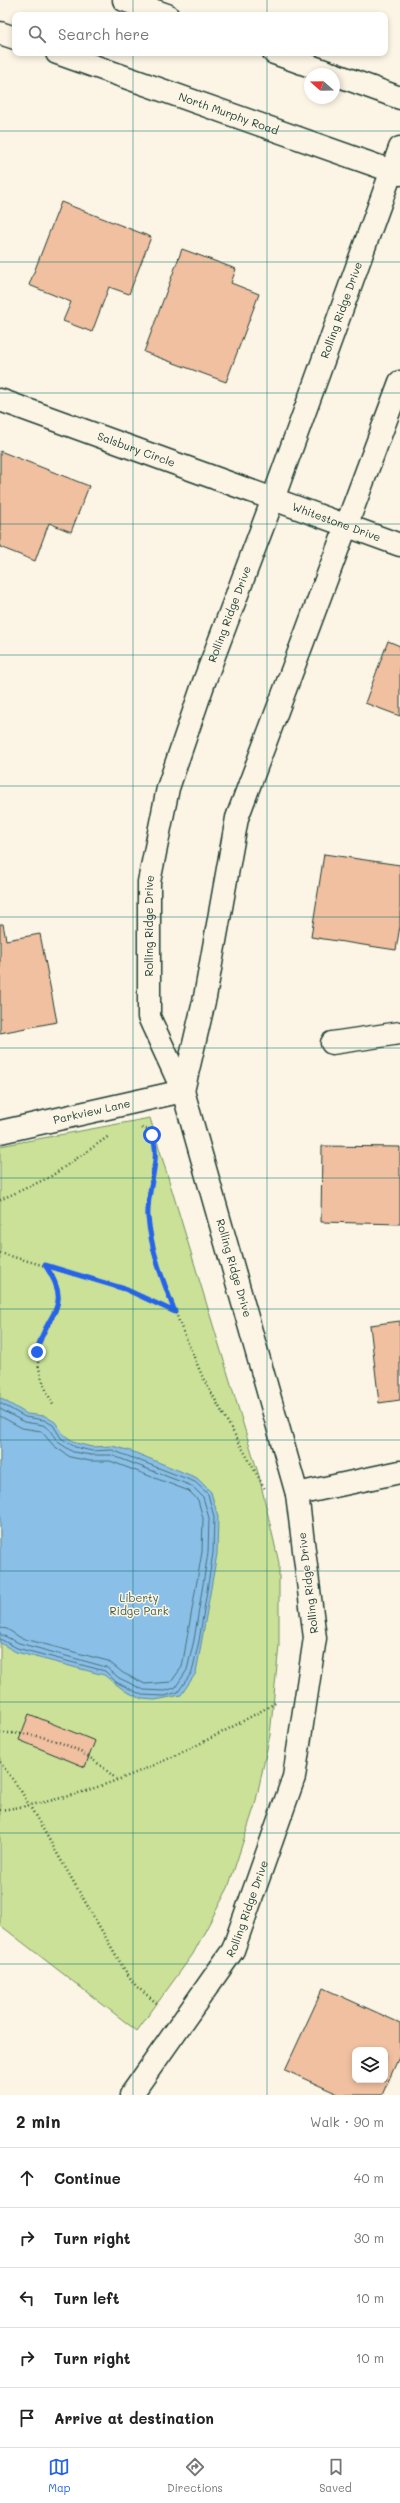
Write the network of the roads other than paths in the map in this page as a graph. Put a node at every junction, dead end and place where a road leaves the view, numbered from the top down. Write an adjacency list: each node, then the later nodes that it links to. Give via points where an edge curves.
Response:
1 (124, 0): 2 (street)
2 (158, 12)
3 (0, 33): 4 (street)
4 (12, 37)
5 (66, 56): 11 (street, North Murphy Road)
6 (282, 56): 7 (street)
7 (316, 68)
8 (340, 77): 9 (street)
9 (400, 98)
10 (400, 148): 11 (street, Rolling Ridge Drive)
11 (396, 172): 14 (street, Rolling Ridge Drive)
12 (400, 382): 15 (street, Rolling Ridge Drive)
13 (0, 400): 14 (street, Salsbury Circle)
14 (273, 499): 15 (street, Whitestone Drive); 19 (street, Rolling Ridge Drive, via 204,682 168,788 148,882 149,1017)
15 (347, 526): 16 (street, Whitestone Drive); 19 (street, Rolling Ridge Drive, via 237,818 205,997)
16 (400, 545)
17 (400, 1034): 18 (street)
18 (332, 1043)
19 (183, 1091): 20 (street, Parkview Lane); 22 (street, Rolling Ridge Drive)
20 (0, 1132)
21 (400, 1472): 22 (street)
22 (297, 1494): 23 (street, Rolling Ridge Drive, via 315,1638 294,1777 233,1950)
23 (131, 2095)

